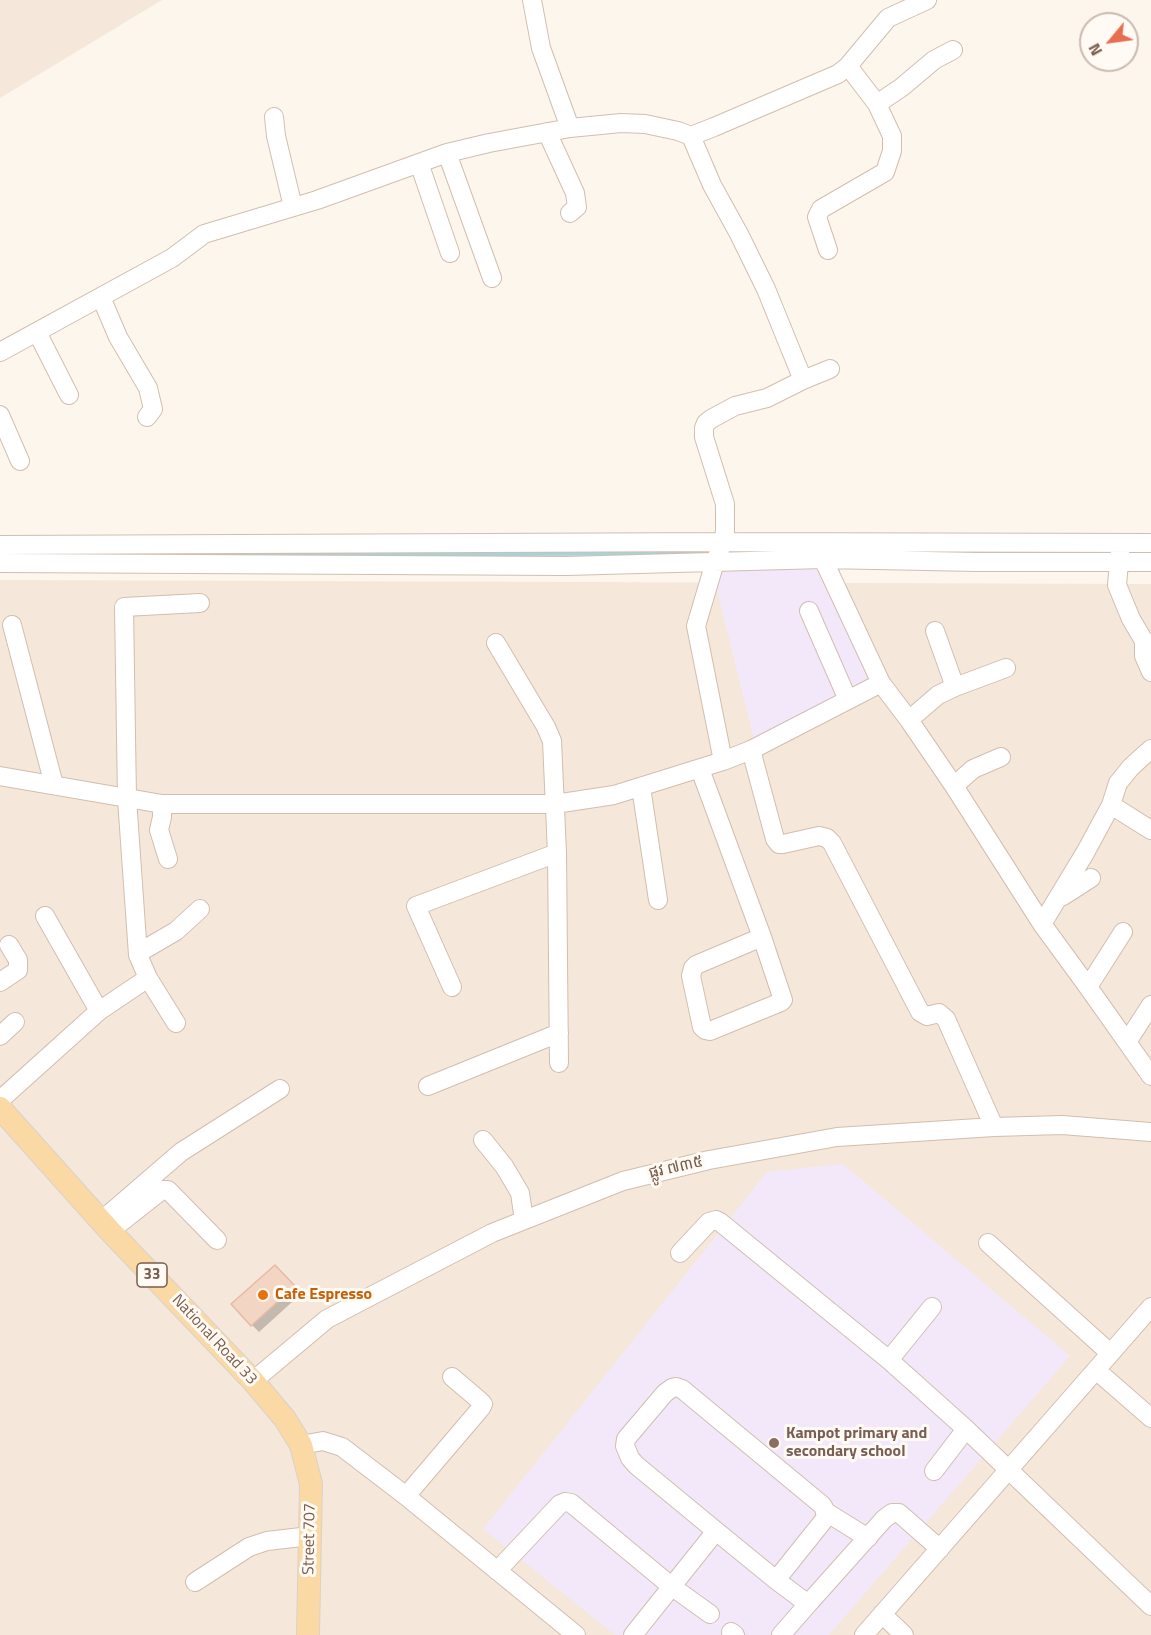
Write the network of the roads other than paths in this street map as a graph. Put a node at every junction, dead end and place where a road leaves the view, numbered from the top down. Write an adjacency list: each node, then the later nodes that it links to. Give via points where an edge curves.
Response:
1 (532, 0): 7 (street, via 541,48)
2 (927, 0): 4 (street, via 888,18)
3 (953, 50): 5 (street)
4 (848, 66): 5 (street); 9 (street, via 838,74)
5 (877, 104): 14 (street, via 892,136 889,162 885,172 821,209 817,217)
6 (274, 117): 12 (street)
7 (570, 128): 8 (street); 9 (street, via 645,124)
8 (547, 132): 10 (street); 13 (street, via 575,193 577,207)
9 (691, 136): 21 (street, via 766,289)
10 (447, 153): 11 (street); 16 (street)
11 (419, 163): 12 (street); 15 (street)
12 (293, 207): 17 (street, via 204,234 172,258)
13 (570, 213)
14 (828, 250)
15 (450, 253)
16 (492, 278)
17 (101, 297): 18 (street); 24 (street, via 118,337 148,388 153,408)
18 (37, 332): 19 (street); 22 (street)
19 (0, 352)
20 (830, 369): 21 (street)
21 (803, 380): 26 (street, via 767,398 735,406 706,423 704,437 725,504)
22 (69, 394)
23 (0, 415): 25 (street)
24 (147, 417)
25 (20, 461)
26 (723, 542): 27 (street); 29 (street); 31 (street)
27 (1121, 542): 28 (street); 32 (street)
28 (1151, 543)
29 (0, 545)
30 (823, 559): 31 (street); 32 (street); 43 (street)
31 (715, 562): 34 (street, via 566,566); 50 (street, via 696,626)
32 (1119, 562): 33 (street); 39 (street, via 1117,585 1131,619)
33 (1151, 562)
34 (0, 563)
35 (200, 603): 56 (street, via 124,607)
36 (809, 611): 45 (street)
37 (12, 625): 53 (street)
38 (935, 631): 44 (street)
39 (1148, 642): 42 (street, via 1144,656)
40 (496, 643): 58 (street, via 552,741)
41 (1006, 668): 44 (street)
42 (1151, 672)
43 (881, 683): 45 (street); 46 (street)
44 (955, 687): 46 (street, via 938,695)
45 (848, 700): 48 (street)
46 (909, 720): 54 (street)
47 (1151, 749): 59 (street, via 1118,783)
48 (751, 750): 50 (street); 90 (street, via 775,839 783,844 819,836 832,843 920,1012 927,1016 939,1012 946,1019)
49 (1000, 757): 54 (street, via 973,769)
50 (723, 761): 51 (street)
51 (700, 769): 55 (street); 70 (street)
52 (0, 776): 53 (street)
53 (54, 785): 56 (street)
54 (954, 786): 68 (street)
55 (641, 787): 58 (street); 65 (street)
56 (127, 799): 57 (street); 72 (street)
57 (162, 804): 58 (street); 62 (street, via 159,830)
58 (555, 804): 61 (street)
59 (1111, 805): 60 (street); 64 (street)
60 (1151, 830)
61 (557, 853): 75 (street, via 416,906); 81 (street)
62 (168, 859)
63 (1091, 878): 64 (street)
64 (1059, 895): 68 (street)
65 (658, 900)
66 (200, 909): 72 (street, via 176,931)
67 (45, 916): 78 (street)
68 (1042, 924): 76 (street)
69 (1123, 932): 76 (street)
70 (762, 937): 70 (street, via 693,968 691,975 705,1030 782,1002)
71 (9, 945): 74 (street, via 18,960 18,970)
72 (138, 955): 73 (street)
73 (148, 978): 78 (street); 80 (street)
74 (0, 982)
75 (452, 987)
76 (1088, 987): 83 (street)
77 (1151, 1005): 83 (street)
78 (99, 1011): 88 (street)
79 (15, 1022): 82 (street)
80 (176, 1023)
81 (559, 1033): 84 (street); 86 (street)
82 (0, 1036)
83 (1127, 1042): 85 (street)
84 (559, 1063)
85 (1151, 1076)
86 (428, 1086)
87 (280, 1089): 94 (street, via 181,1152)
88 (0, 1100)
89 (0, 1108): 94 (main road, National Road 33 / 33)
90 (994, 1127): 91 (street, ផ្លូវ ៧៣៥, via 1062,1125); 93 (street, ផ្លូវ ៧៣៥, via 837,1137 709,1161 623,1181)
91 (1151, 1132)
92 (483, 1140): 93 (street, via 520,1193)
93 (524, 1220): 104 (street, ផ្លូវ ៧៣៥, via 327,1319)
94 (106, 1226): 95 (street, via 162,1190 168,1190); 104 (main road, National Road 33 / 33)
95 (216, 1240)
96 (988, 1243): 100 (street)
97 (680, 1253): 101 (street, via 710,1222 718,1220)
98 (932, 1307): 101 (street)
99 (1151, 1307): 100 (street)
100 (1110, 1353): 102 (street)
101 (889, 1360): 106 (street)
102 (1096, 1370): 105 (street); 108 (street)
103 (452, 1377): 110 (street, via 483,1404)
104 (253, 1381): 107 (main road, National Road 33 / 33)
105 (1151, 1418)
106 (966, 1429): 108 (street); 109 (street)
107 (301, 1445): 110 (street, via 322,1441 342,1447); 113 (main road, Street 707, via 311,1484)
108 (1009, 1469): 115 (street); 121 (street)
109 (934, 1471)
110 (406, 1496): 116 (street)
111 (826, 1512): 112 (street, via 682,1389 672,1388 630,1432 627,1453 636,1465); 114 (street); 117 (street, via 824,1520)
112 (716, 1531): 117 (street); 119 (street)
113 (310, 1536): 118 (street, via 267,1540 249,1547); 124 (main road, Street 707)
114 (868, 1538): 115 (street, via 884,1519 899,1513); 120 (street)
115 (940, 1548): 123 (street)
116 (497, 1571): 119 (street, via 565,1502); 125 (street)
117 (776, 1580): 120 (street)
118 (195, 1582)
119 (671, 1586): 122 (street); 126 (street)
120 (808, 1604): 127 (street)
121 (1151, 1605)
122 (710, 1614)
123 (882, 1614): 128 (street); 129 (street)
124 (308, 1635)
125 (576, 1635)
126 (633, 1635)
127 (781, 1635)
128 (864, 1635)
129 (904, 1635)

